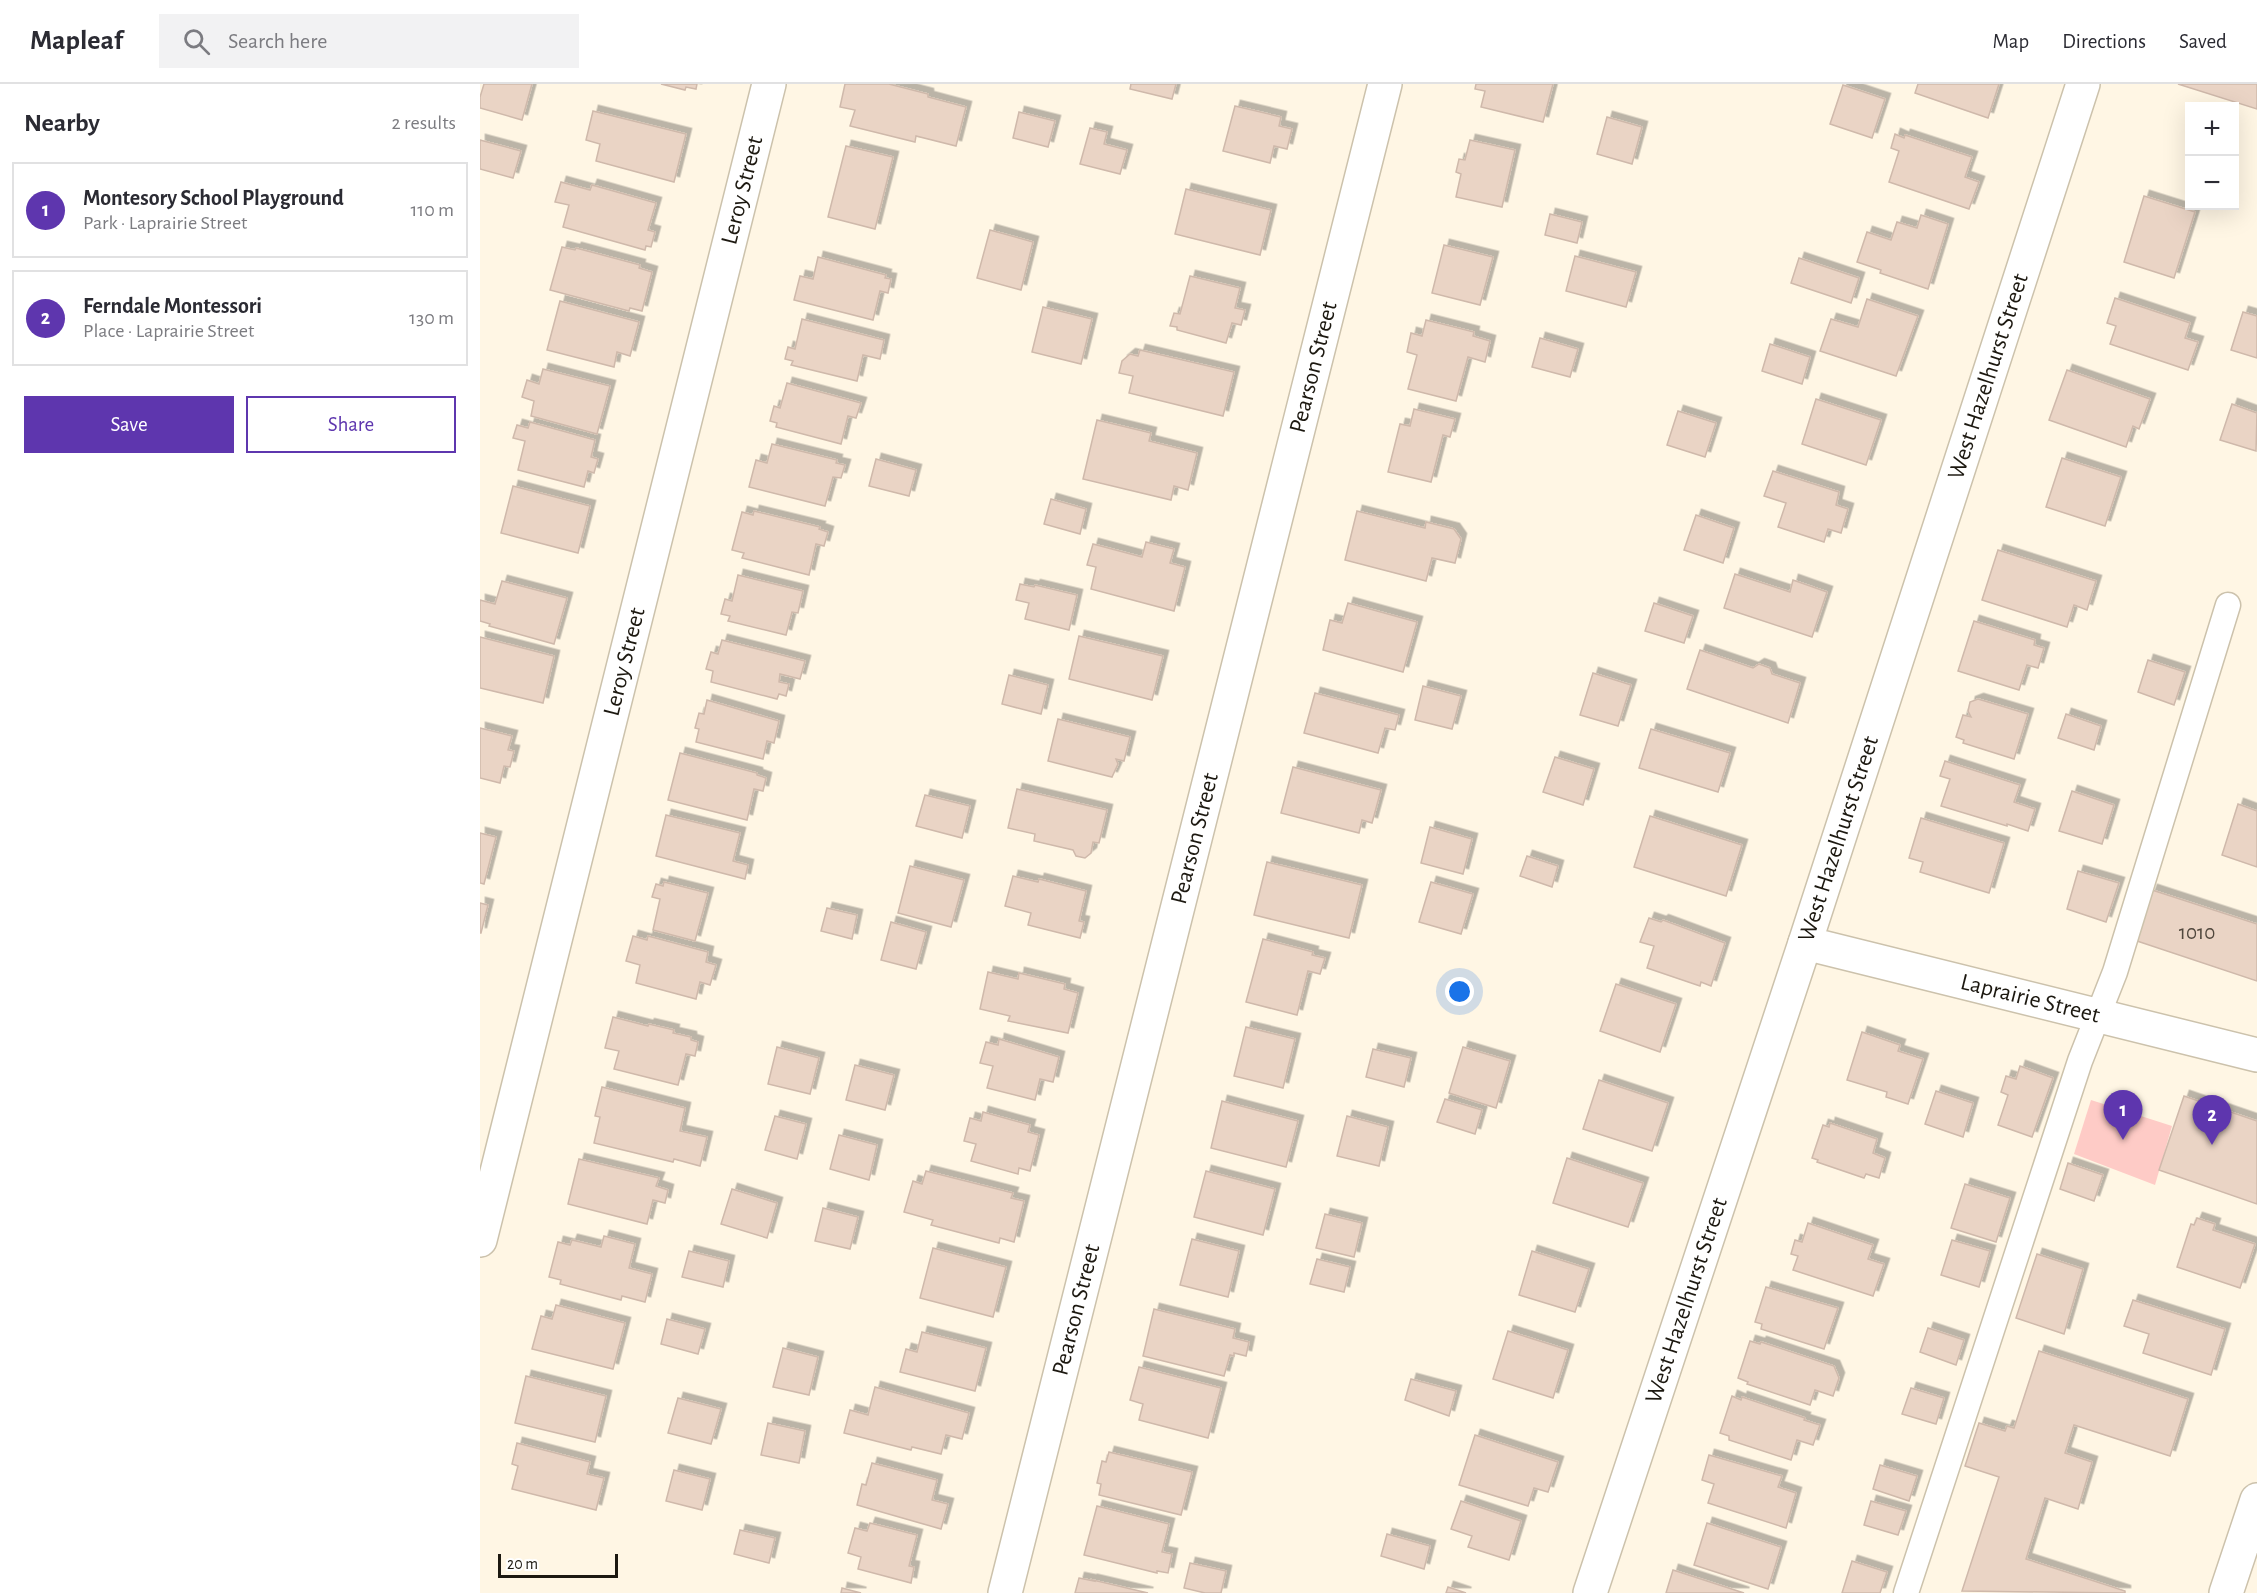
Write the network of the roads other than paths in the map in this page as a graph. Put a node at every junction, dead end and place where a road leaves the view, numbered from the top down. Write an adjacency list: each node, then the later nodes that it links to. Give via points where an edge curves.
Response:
1 (769, 84): 8 (street, Leroy Street)
2 (1385, 84): 10 (street, Pearson Street)
3 (2083, 84): 5 (street, West Hazelhurst Street)
4 (2228, 604): 6 (lane, via 2115,972)
5 (1804, 943): 6 (street, Laprairie Street); 11 (street, West Hazelhurst Street)
6 (2098, 1015): 7 (street, Laprairie Street); 12 (lane)
7 (2257, 1055)
8 (480, 1240)
9 (2257, 1500): 13 (street)
10 (1005, 1593)
11 (1590, 1593)
12 (1906, 1593)
13 (2226, 1593)

